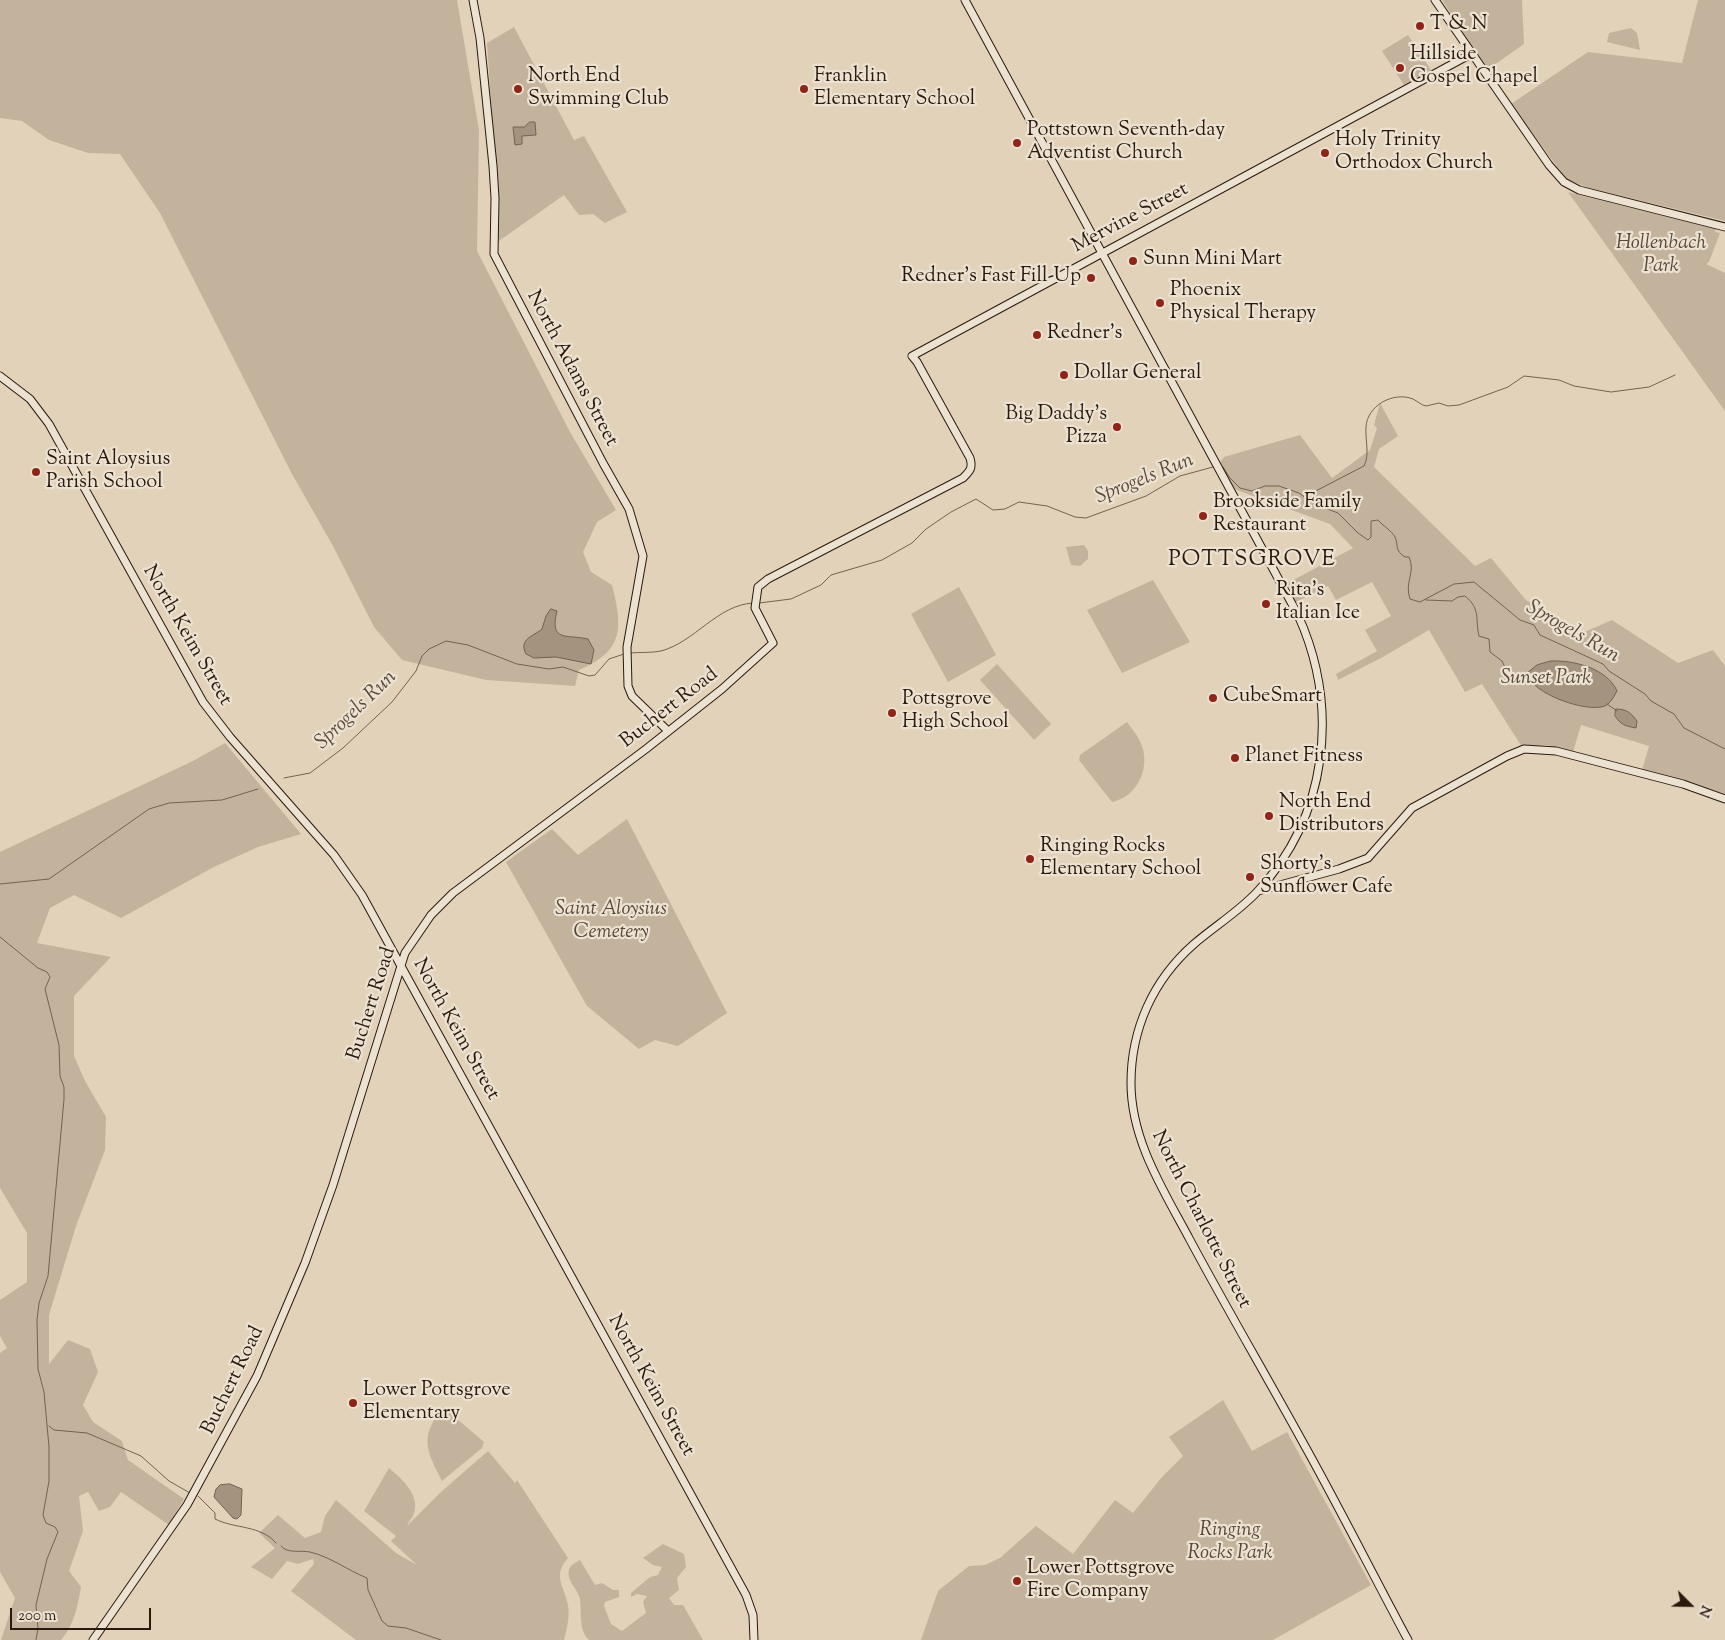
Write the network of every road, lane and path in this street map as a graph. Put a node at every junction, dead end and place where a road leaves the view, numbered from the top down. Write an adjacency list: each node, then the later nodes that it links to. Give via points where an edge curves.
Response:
1 (473, 0): 9 (street, North Adams Street, via 493,166 494,254 632,516 643,556 627,647 628,686 632,696)
2 (965, 0): 6 (street)
3 (1435, 0): 4 (street)
4 (1471, 54): 5 (street, via 1564,182 1592,194); 6 (street, Mervine Street)
5 (1725, 227)
6 (1102, 253): 8 (street, Mervine Street, via 912,356); 11 (street, North Charlotte Street, via 1305,631 1316,664 1323,703 1324,737 1320,766 1308,810 1284,857)
7 (0, 376): 12 (street, North Keim Street, via 30,400 49,424 203,702 339,861 362,894)
8 (972, 465): 9 (street, Buchert Road, via 963,478 758,587 755,603 774,642 722,689)
9 (668, 731): 12 (street, Buchert Road, via 447,898 412,940)
10 (1725, 799): 11 (street, via 1579,756 1540,748 1524,749 1412,808 1374,853 1357,863)
11 (1258, 891): 15 (street, North Charlotte Street, via 1174,964 1148,1004 1131,1065 1136,1128 1159,1183)
12 (401, 965): 13 (street, Buchert Road, via 333,1185 305,1263 257,1376 188,1505); 14 (street, North Keim Street, via 746,1595 753,1616)
13 (93, 1640)
14 (754, 1640)
15 (1408, 1640)

